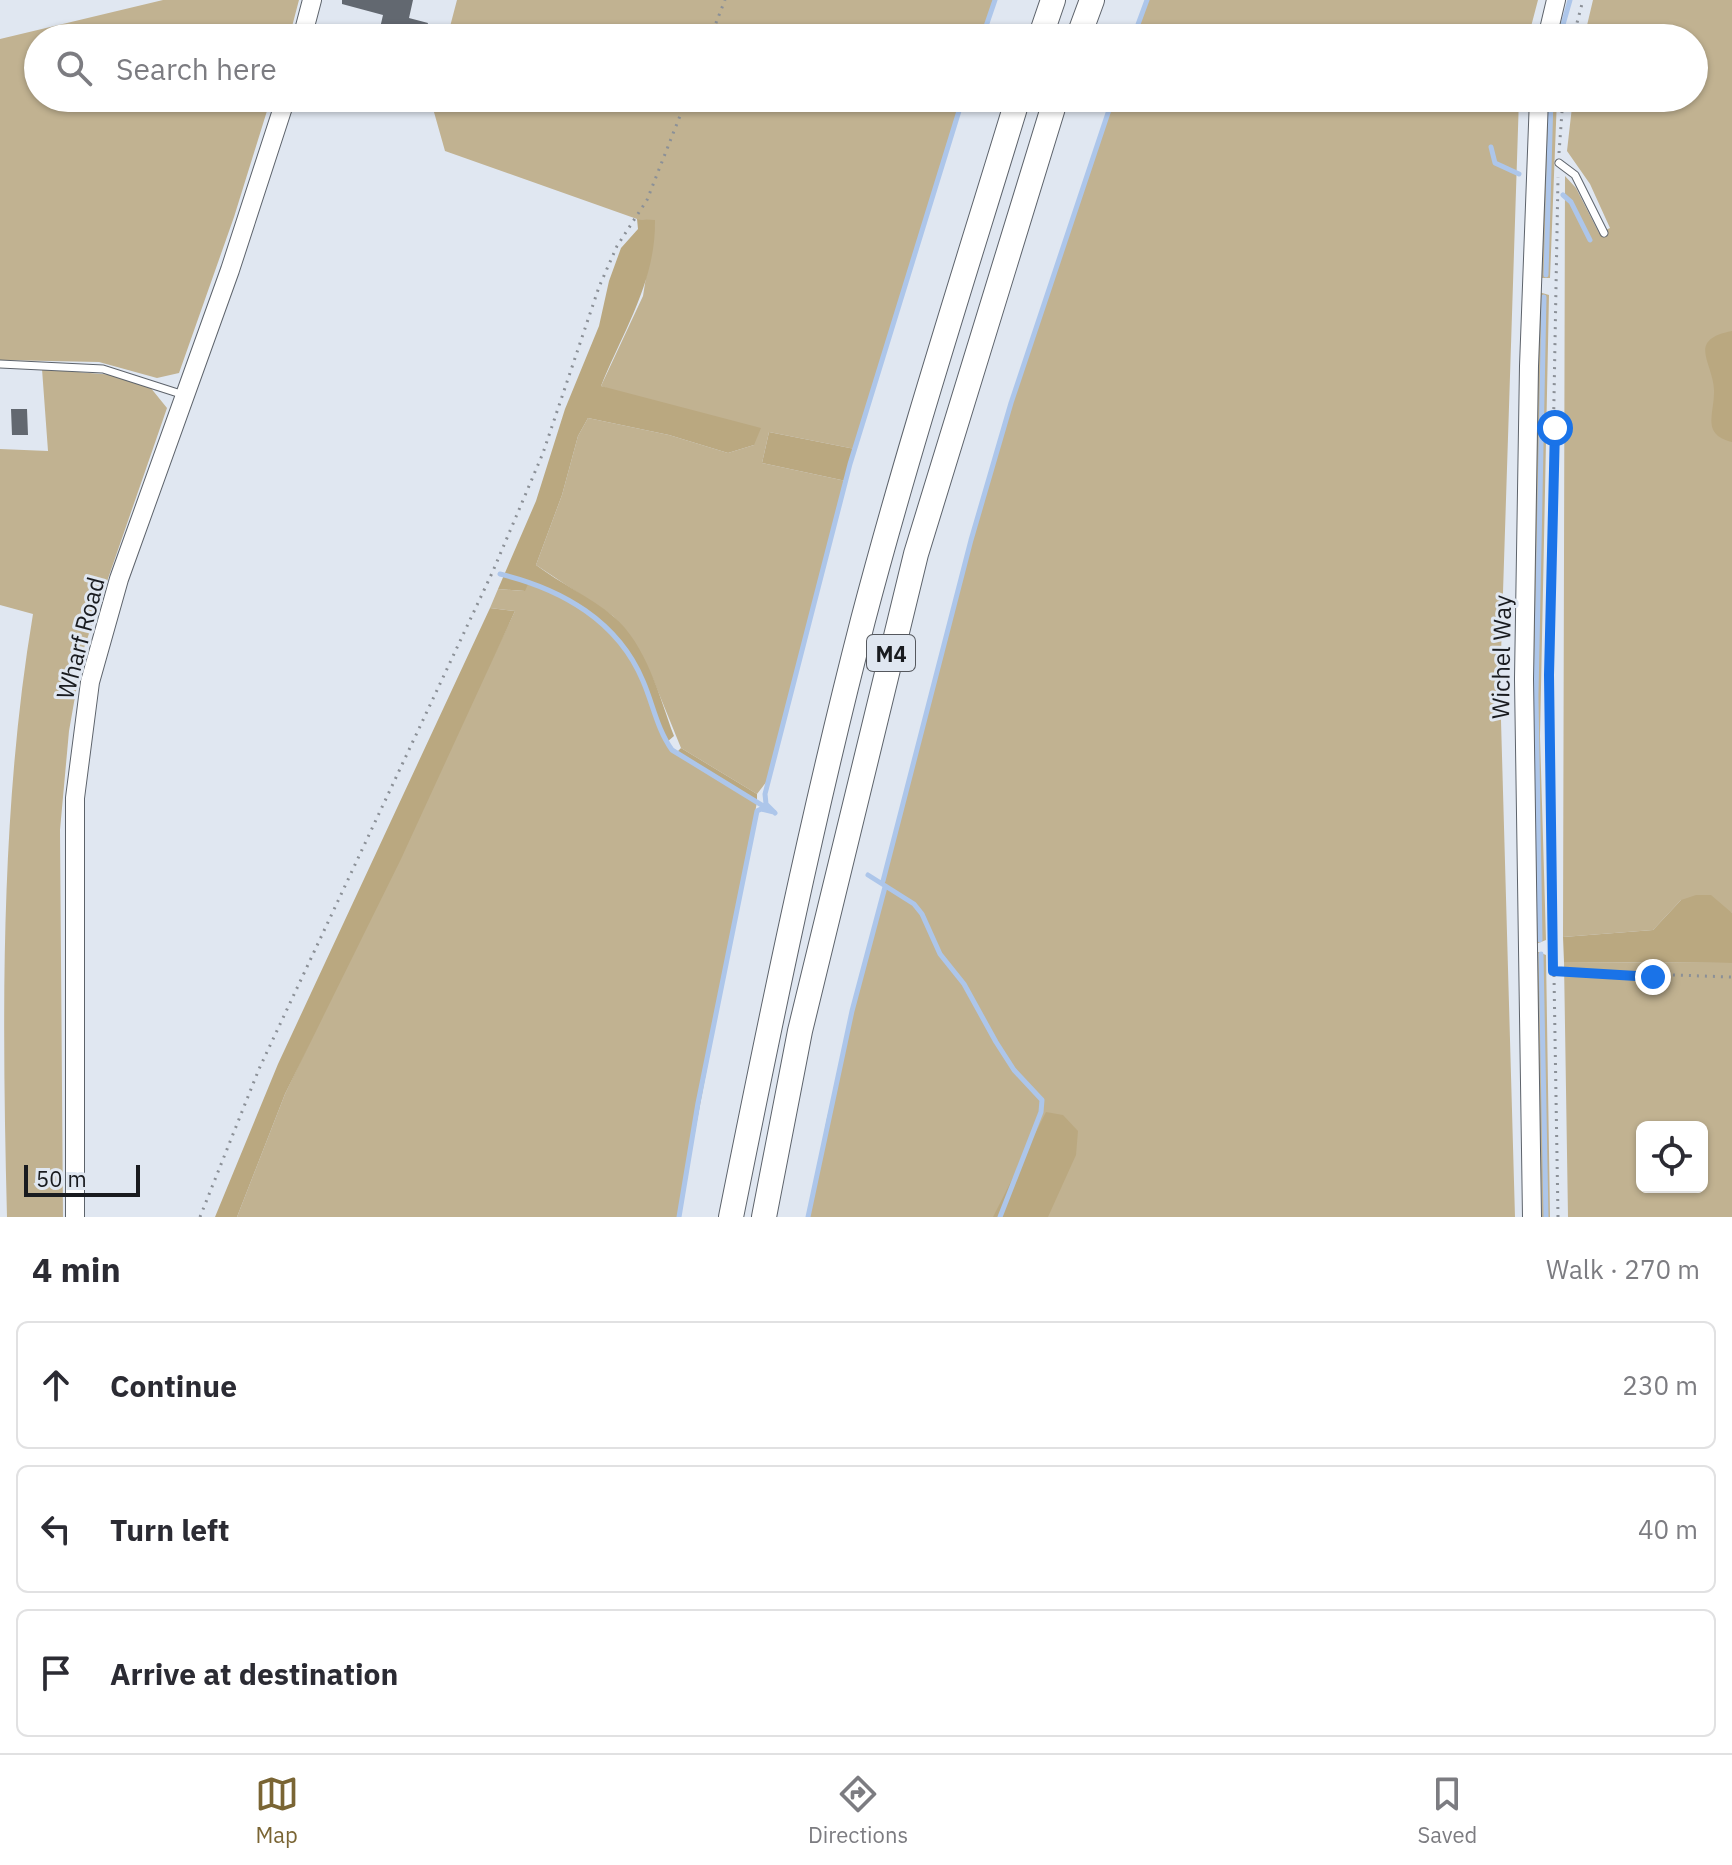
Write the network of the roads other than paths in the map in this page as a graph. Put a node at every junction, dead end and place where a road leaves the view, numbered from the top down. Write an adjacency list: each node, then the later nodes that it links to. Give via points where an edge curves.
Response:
1 (312, 0): 5 (main road)
2 (1053, 0): 6 (highway)
3 (1092, 0): 7 (highway)
4 (1556, 0): 8 (main road)
5 (306, 24)
6 (1045, 24)
7 (1083, 24)
8 (1550, 24)
9 (281, 112): 16 (main road, Wharf Road)
10 (1014, 112): 18 (highway, M4, via 863,621 797,890)
11 (1052, 112): 19 (highway, M4, via 916,554 800,1031)
12 (1538, 112): 20 (main road, Wichel Way, via 1524,679)
13 (1559, 163): 14 (lane, via 1575,175)
14 (1604, 233)
15 (0, 364): 16 (lane, via 103,369)
16 (186, 396): 17 (main road, Wharf Road, via 104,626 84,717 74,837)
17 (75, 1217)
18 (731, 1217)
19 (764, 1217)
20 (1532, 1217)

